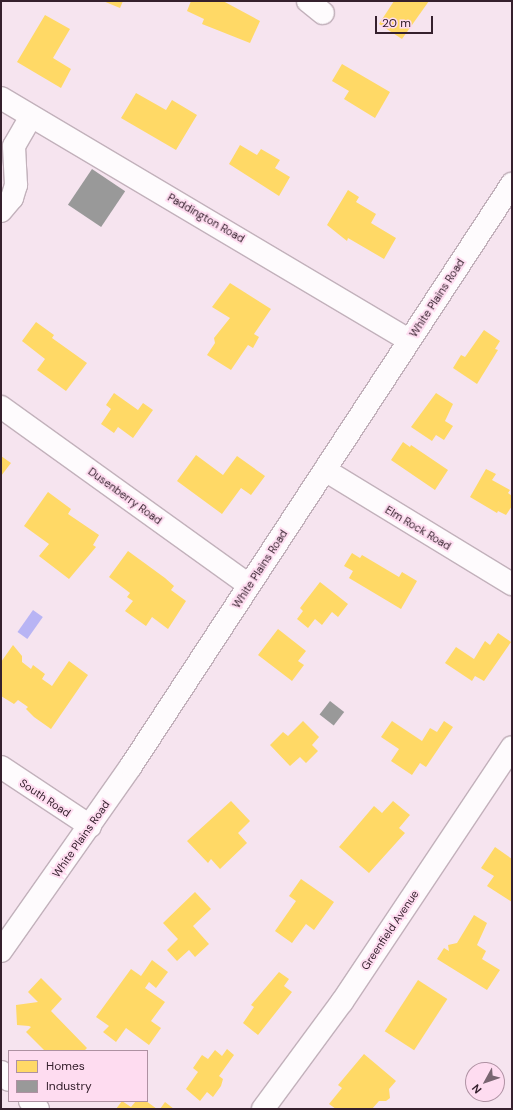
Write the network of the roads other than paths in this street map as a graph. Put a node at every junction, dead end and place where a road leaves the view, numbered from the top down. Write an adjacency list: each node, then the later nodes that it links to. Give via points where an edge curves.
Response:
1 (1, 98): 2 (street, Paddington Road)
2 (31, 116): 4 (street, via 14,146 16,185 12,198); 5 (street, Paddington Road)
3 (512, 184): 5 (street, White Plains Road)
4 (1, 211)
5 (409, 340): 7 (street, White Plains Road)
6 (1, 407): 9 (street, Dusenberry Road)
7 (325, 470): 8 (street, Elm Rock Road); 9 (street, White Plains Road)
8 (512, 584)
9 (249, 585): 12 (street, White Plains Road)
10 (512, 747): 14 (street, Greenfield Avenue, via 342,1002)
11 (1, 767): 12 (street, South Road)
12 (90, 826): 13 (street, White Plains Road)
13 (1, 951)
14 (263, 1109)

